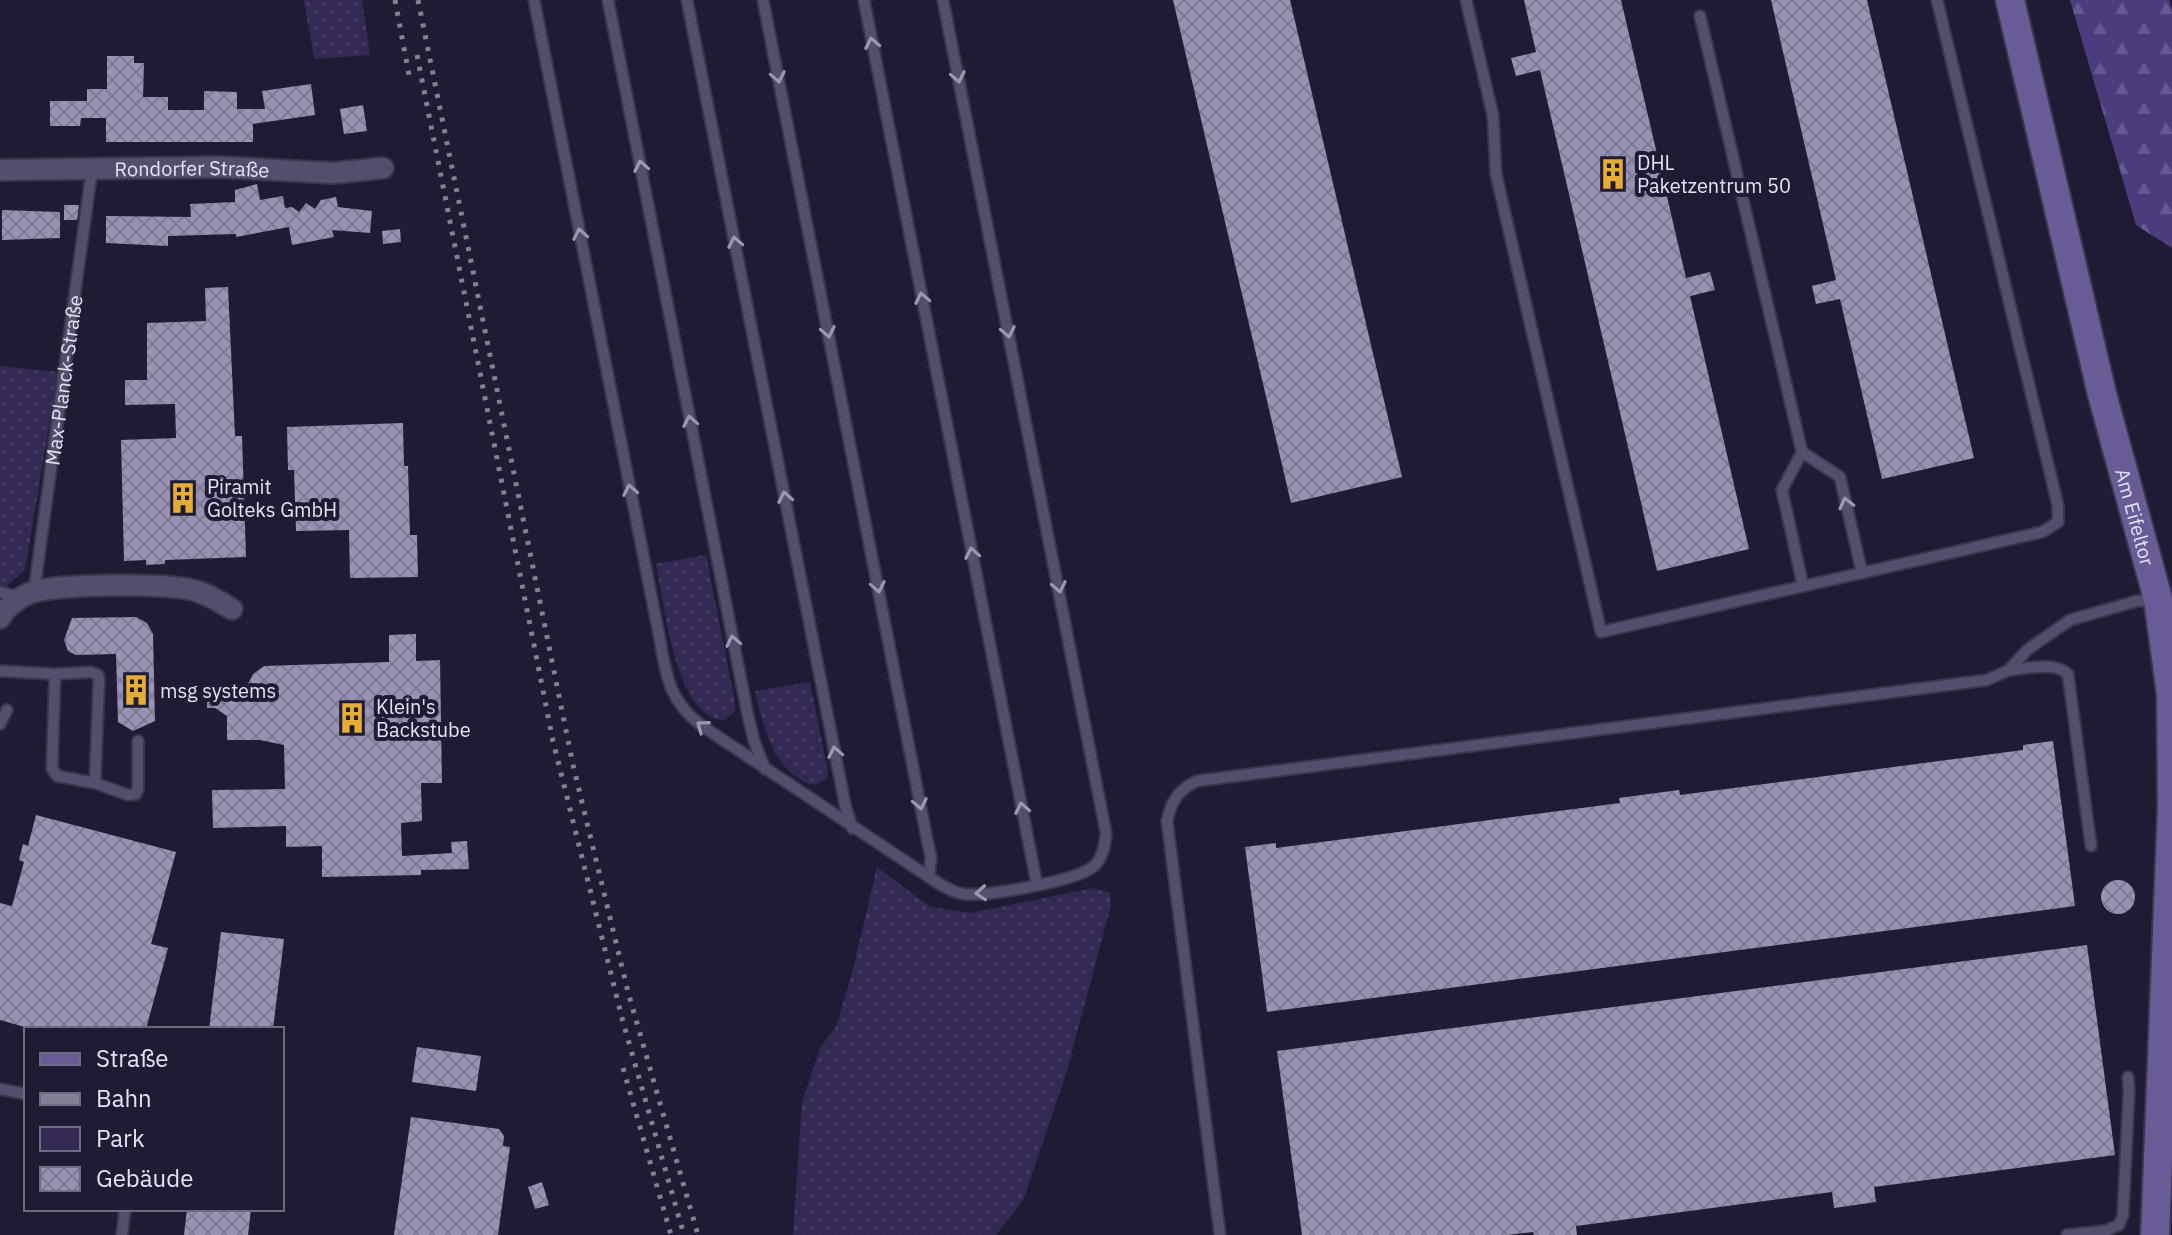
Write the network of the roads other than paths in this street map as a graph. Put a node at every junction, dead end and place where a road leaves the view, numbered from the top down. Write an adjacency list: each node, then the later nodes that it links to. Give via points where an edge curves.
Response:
1 (534, 0): 28 (lane, one-way to 1, via 689,717 668,683)
2 (608, 0): 28 (lane, one-way to 2, via 747,711)
3 (687, 0): 30 (lane, one-way to 3)
4 (763, 0): 32 (lane, one-way to 32, via 929,848)
5 (864, 0): 33 (lane, one-way to 5)
6 (943, 0): 33 (lane, one-way to 33, via 1106,833 1095,866)
7 (1466, 0): 16 (lane, via 1493,116 1496,174 1601,632)
8 (1937, 0): 15 (lane, via 2058,522 2042,532)
9 (2010, 0): 19 (main road, Am Eifeltor, via 2102,394)
10 (1700, 16): 14 (lane)
11 (383, 168): 12 (street, Rondorfer Straße, via 333,173 221,167)
12 (92, 169): 13 (street, Rondorfer Straße); 18 (lane, Max-Planck-Straße)
13 (0, 170)
14 (1802, 452): 15 (lane, one-way to 14, via 1840,477); 16 (lane, via 1782,490)
15 (1862, 573): 16 (lane)
16 (1803, 586)
17 (0, 592): 18 (lane)
18 (28, 594): 20 (street, via 59,587 172,586 199,591); 21 (street)
19 (2158, 599): 22 (lane, via 2070,620 2027,650); 41 (main road, Am Eifeltor, via 2171,694 2172,806)
20 (232, 609)
21 (0, 618)
22 (2009, 670): 31 (lane, via 2052,667 2068,674); 39 (lane, via 1987,680 1197,781 1181,789 1167,821)
23 (0, 671): 24 (lane)
24 (55, 674): 29 (lane, via 52,768 57,776); 29 (lane, via 91,672 99,679)
25 (7, 710): 26 (lane)
26 (0, 724)
27 (138, 741): 29 (lane, via 136,794)
28 (766, 771): 30 (lane)
29 (95, 783)
30 (852, 828): 32 (lane)
31 (2091, 846)
32 (929, 877): 33 (lane, one-way to 32, via 963,894)
33 (1037, 885)
34 (2128, 1077): 40 (lane, via 2123,1215 2119,1225 2105,1231)
35 (0, 1089): 36 (lane)
36 (24, 1094)
37 (125, 1211): 38 (lane)
38 (122, 1235)
39 (1220, 1235)
40 (2067, 1235)
41 (2155, 1235)

